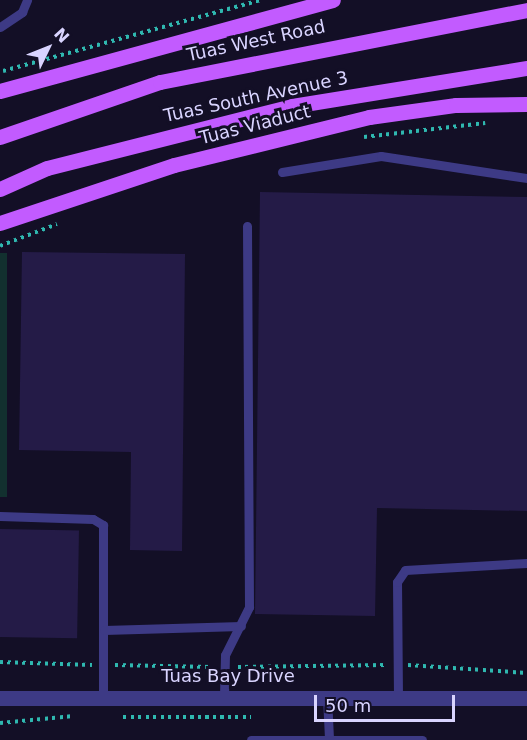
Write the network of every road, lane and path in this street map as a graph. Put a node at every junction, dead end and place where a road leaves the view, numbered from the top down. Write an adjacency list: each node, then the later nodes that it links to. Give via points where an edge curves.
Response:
1 (27, 0): 7 (lane, via 22,12)
2 (260, 0): 9 (path)
3 (333, 0): 10 (main road)
4 (527, 2): 5 (main road)
5 (509, 10): 6 (main road, Tuas West Road); 13 (main road, Tuas West Road, via 160,82)
6 (527, 10)
7 (0, 27)
8 (526, 68): 17 (main road, Tuas South Avenue 3, via 292,106 47,168)
9 (0, 72)
10 (0, 91)
11 (527, 104): 19 (main road, Tuas Viaduct, via 456,105 369,117 174,165 46,203)
12 (492, 122): 14 (path)
13 (0, 137)
14 (352, 138)
15 (282, 171): 16 (lane, via 381,156)
16 (527, 178)
17 (0, 189)
18 (67, 220): 21 (path)
19 (0, 223)
20 (247, 226): 24 (lane, via 249,607)
21 (0, 246)
22 (0, 516): 25 (lane, via 99,521 106,532)
23 (527, 563): 28 (lane, via 405,570 397,582)
24 (241, 626): 25 (lane); 29 (lane, via 225,655)
25 (104, 630): 27 (lane)
26 (0, 662): 27 (path)
27 (104, 665): 29 (path); 31 (lane)
28 (397, 665): 29 (path); 30 (path); 34 (lane)
29 (225, 667): 32 (lane)
30 (527, 673)
31 (104, 696): 32 (street, Tuas Bay Drive); 35 (street, Tuas Bay Drive)
32 (224, 696): 33 (street, Tuas Bay Drive)
33 (327, 696): 34 (street, Tuas Bay Drive); 41 (lane)
34 (398, 696): 36 (street, Tuas Bay Drive)
35 (0, 698)
36 (527, 698)
37 (87, 716): 40 (path)
38 (110, 717): 39 (path)
39 (259, 717)
40 (0, 723)
41 (328, 739): 42 (lane); 43 (lane)
42 (251, 740)
43 (422, 740)

